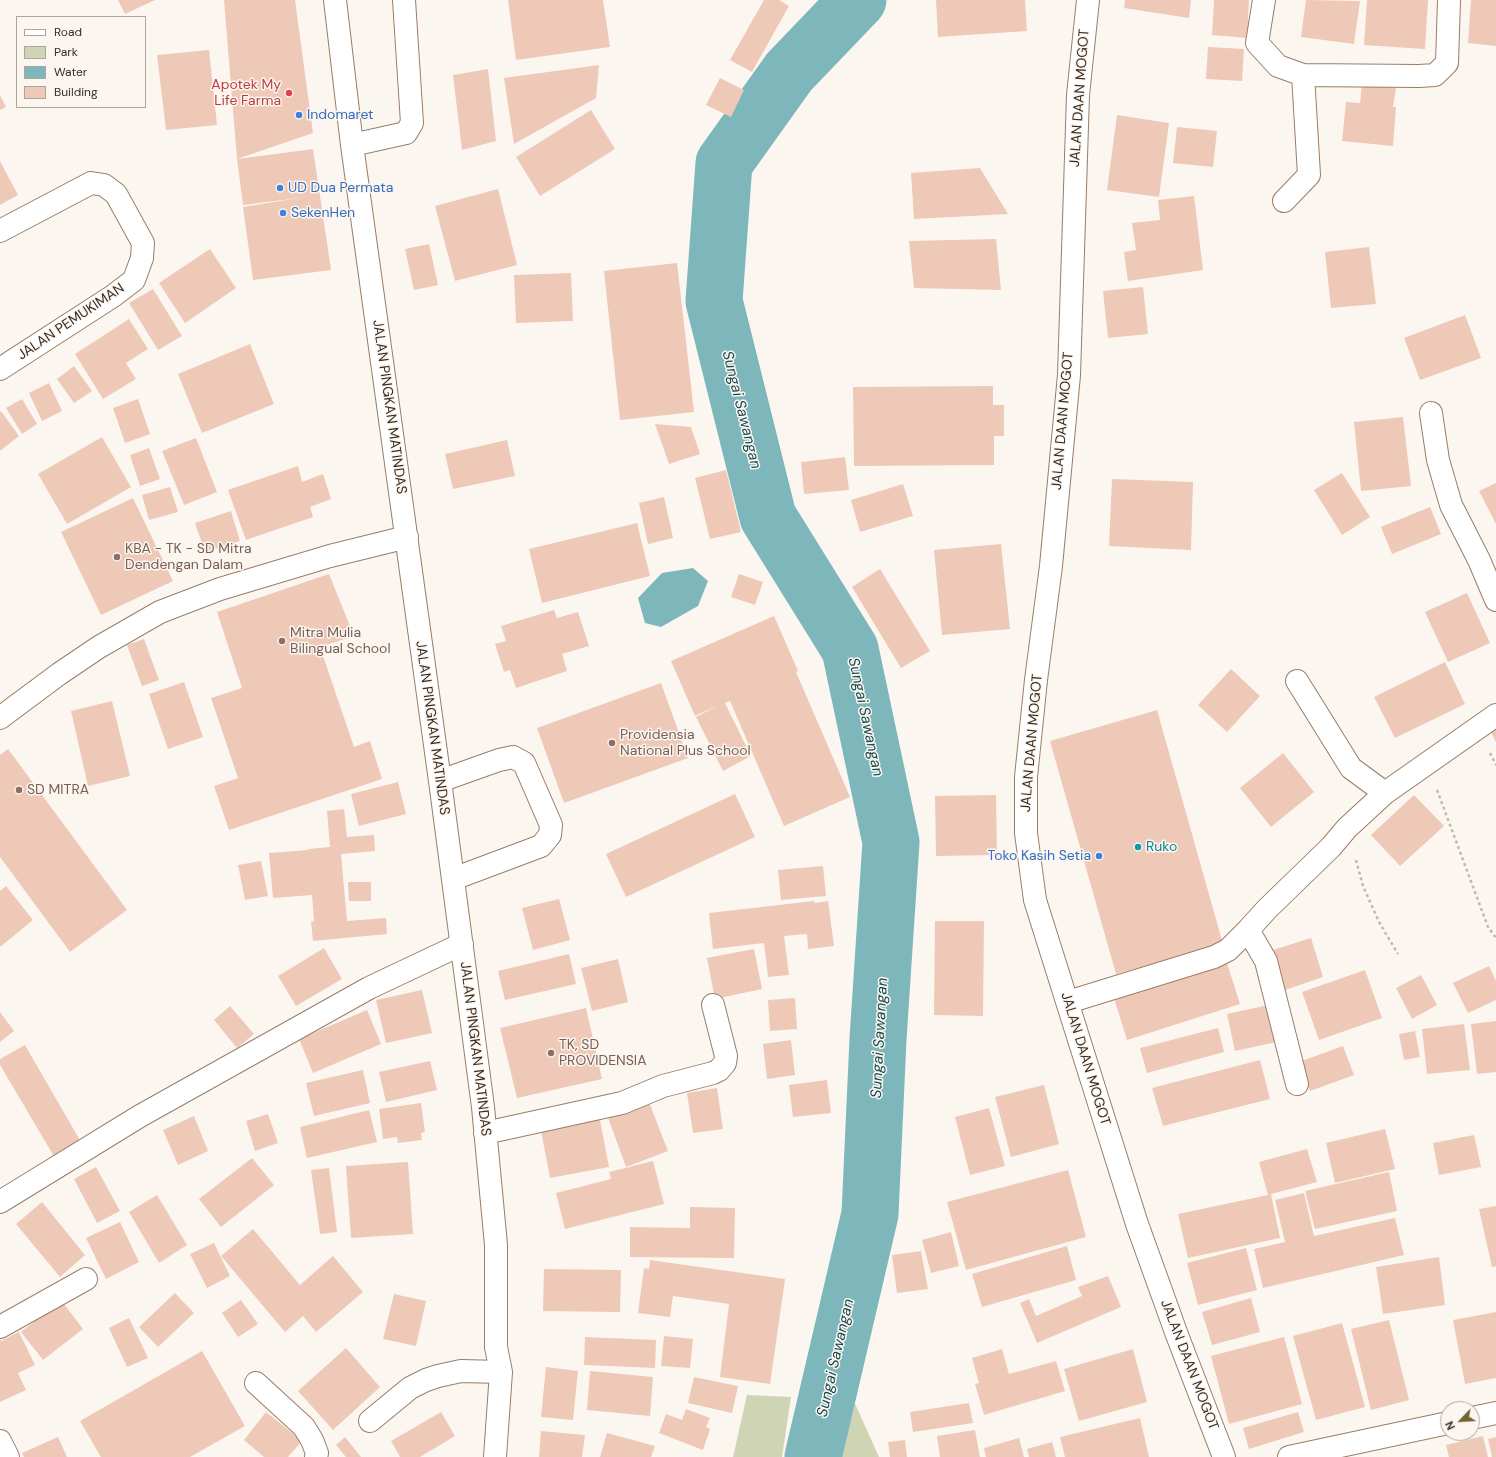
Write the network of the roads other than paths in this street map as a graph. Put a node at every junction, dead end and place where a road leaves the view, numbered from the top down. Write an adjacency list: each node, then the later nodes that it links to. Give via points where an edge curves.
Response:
1 (335, 0): 7 (street, JALAN PINGKAN MATINDAS)
2 (404, 0): 7 (street, via 412,123 406,133)
3 (1088, 0): 22 (street, JALAN DAAN MOGOT, via 1078,95 1069,375 1051,566 1026,777 1026,833 1036,900)
4 (1264, 0): 6 (street, via 1257,43 1278,66)
5 (1450, 0): 6 (street, via 1447,63 1435,75)
6 (1303, 74): 8 (street, via 1309,175)
7 (352, 145): 12 (street, JALAN PINGKAN MATINDAS)
8 (1284, 201)
9 (0, 231): 10 (street, JALAN PEMUKIMAN, via 91,183 104,185 116,194 143,243 142,258 134,280)
10 (0, 369)
11 (1430, 413): 13 (street, via 1438,460 1451,505)
12 (407, 537): 16 (street, via 330,556 220,589 160,612 99,647); 17 (street, JALAN PINGKAN MATINDAS)
13 (1496, 600)
14 (1297, 682): 18 (street, via 1351,768)
15 (1496, 715): 18 (street)
16 (0, 718)
17 (440, 782): 19 (street, JALAN PINGKAN MATINDAS); 19 (street, via 513,757 524,763 551,825 550,835 541,846)
18 (1385, 793): 20 (street, via 1347,828)
19 (453, 879): 21 (street, JALAN PINGKAN MATINDAS)
20 (1248, 930): 22 (street, via 1228,950 1214,957); 24 (street, via 1266,961)
21 (462, 944): 25 (street, JALAN PINGKAN MATINDAS); 26 (street, via 369,988 140,1116)
22 (1068, 1002): 39 (street, JALAN DAAN MOGOT, via 1137,1224)
23 (713, 1005): 25 (street, via 726,1056 725,1063 719,1070 663,1086 622,1103)
24 (1296, 1084)
25 (485, 1132): 29 (street, JALAN PINGKAN MATINDAS, via 496,1245 496,1347)
26 (0, 1202)
27 (86, 1279): 28 (street)
28 (0, 1327)
29 (501, 1372): 33 (street, via 461,1372 426,1380 410,1388); 38 (street, JALAN PINGKAN MATINDAS)
30 (256, 1383): 37 (street, via 304,1427 312,1440)
31 (1496, 1413): 32 (street)
32 (1480, 1416)
33 (370, 1421)
34 (1440, 1425): 40 (street)
35 (0, 1441): 36 (street)
36 (8, 1457)
37 (316, 1457)
38 (495, 1457)
39 (1224, 1457)
40 (1288, 1457)

